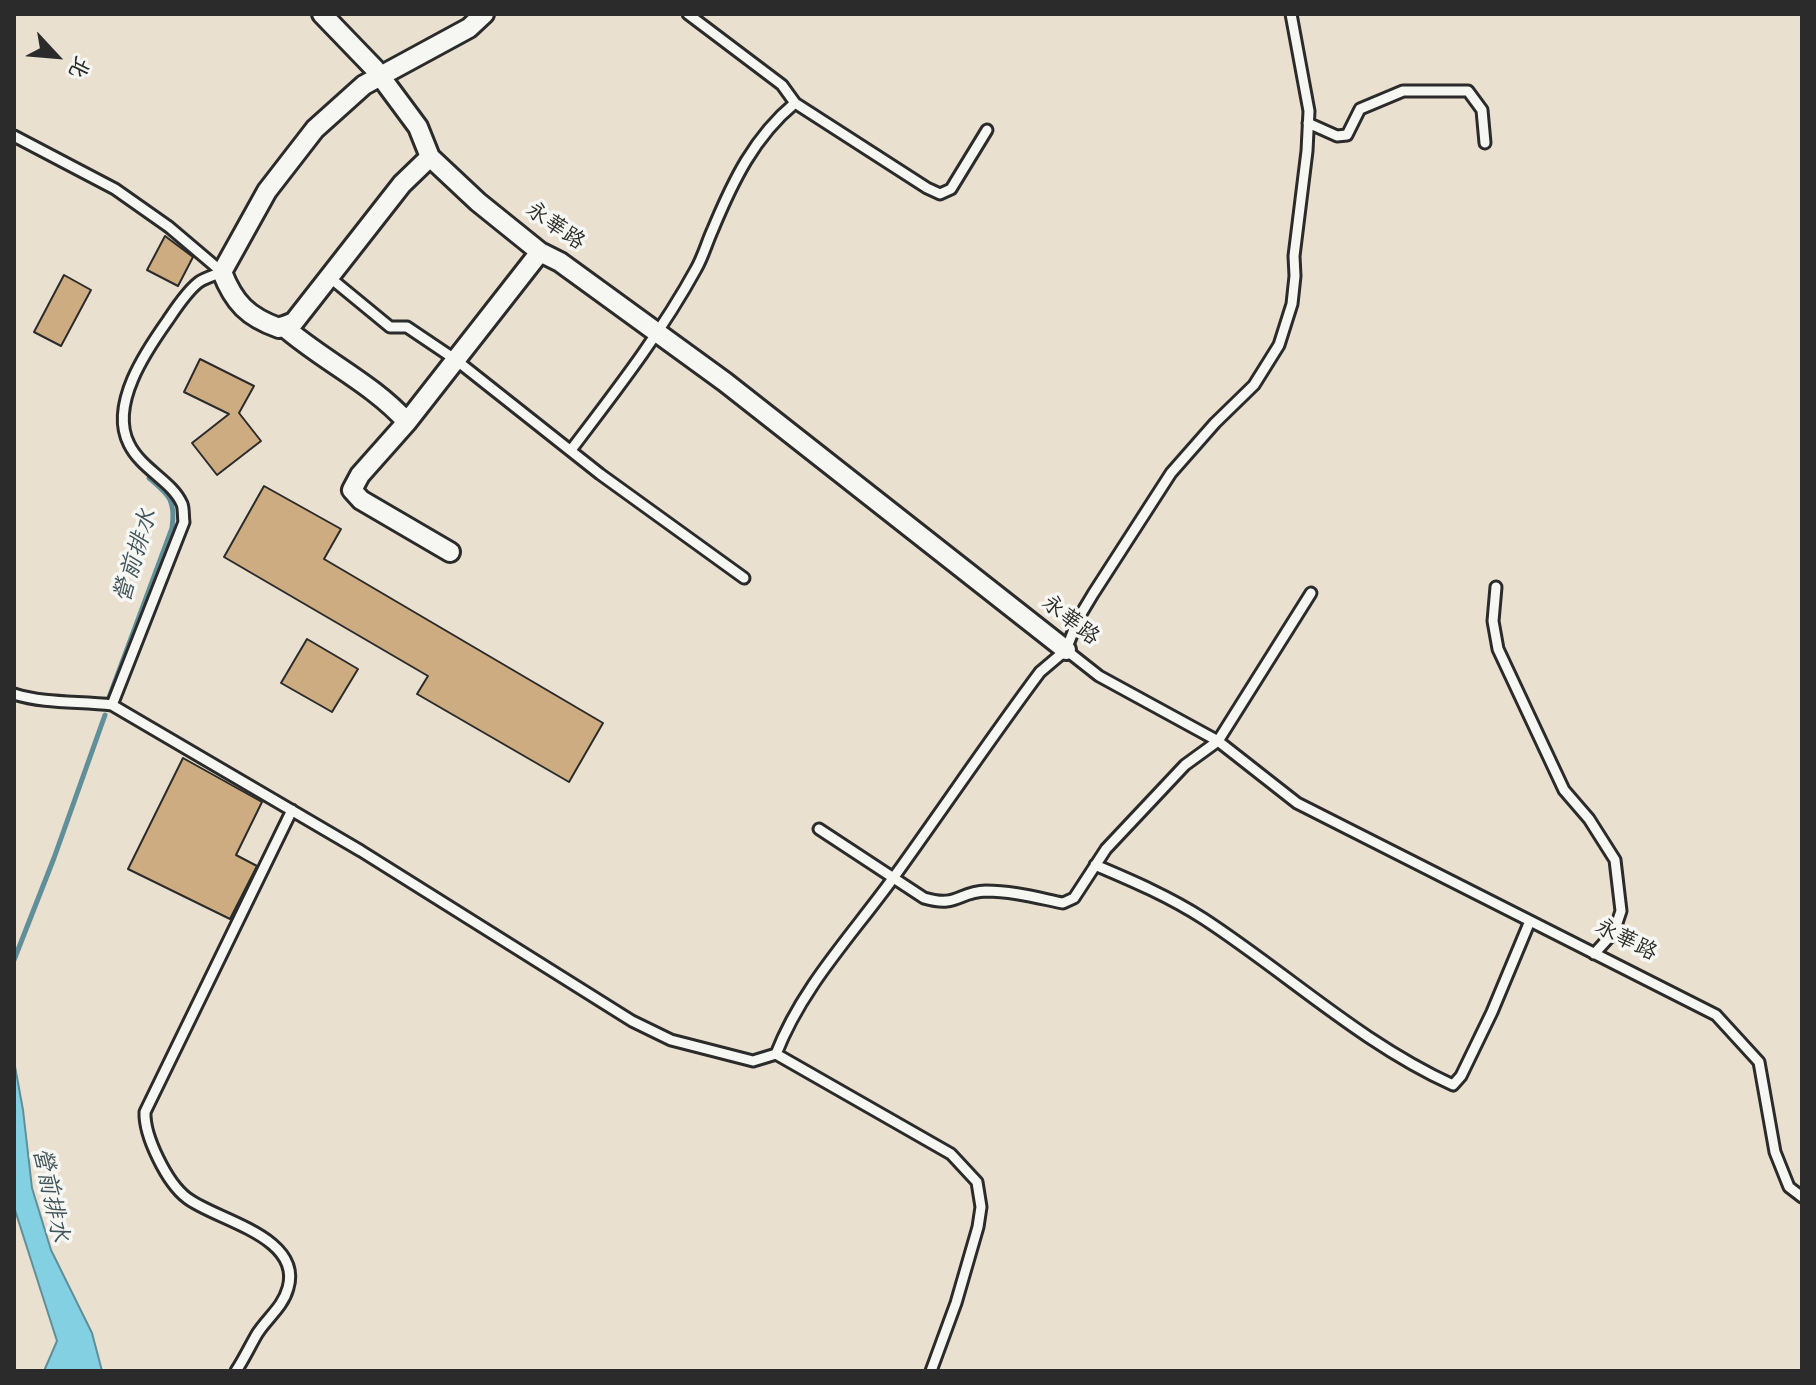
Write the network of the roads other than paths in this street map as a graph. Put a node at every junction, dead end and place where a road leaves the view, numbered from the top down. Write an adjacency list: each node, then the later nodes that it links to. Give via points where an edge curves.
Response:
1 (322, 14): 5 (street, 永華路)
2 (484, 14): 5 (street, via 458,34)
3 (688, 14): 6 (lane, via 782,85)
4 (1291, 14): 7 (lane, via 1307,89)
5 (379, 74): 11 (street, 永華路, via 418,127); 13 (street, via 344,100 283,168)
6 (795, 103): 8 (lane, via 940,194 951,189); 16 (lane, via 744,161 697,267)
7 (1308, 123): 10 (lane, via 1347,135 1360,109 1403,91 1468,91 1482,110); 24 (lane, via 1292,304 1279,345 1254,385 1151,501 1078,619)
8 (987, 130)
9 (14, 136): 13 (lane, via 115,189)
10 (1485, 143)
11 (430, 157): 12 (street, 永華路); 14 (street)
12 (540, 252): 16 (street, 永華路); 17 (street)
13 (222, 272): 15 (street, via 231,296 258,320); 26 (lane, via 199,282 177,307 136,368 127,396 127,442 140,463 182,503 184,522)
14 (328, 276): 15 (street, via 294,322); 17 (lane, via 390,327 407,327)
15 (283, 326): 18 (street, via 388,401)
16 (658, 333): 19 (lane); 24 (street, 永華路)
17 (456, 360): 18 (street); 19 (lane)
18 (407, 422): 20 (street, via 352,490)
19 (571, 450): 21 (lane)
20 (450, 552)
21 (744, 578)
22 (1496, 587): 33 (lane, via 1493,621 1498,649 1564,790 1615,860 1621,911 1614,932)
23 (1311, 593): 27 (lane)
24 (1066, 650): 27 (lane, 永華路, via 1099,676); 31 (lane, via 1040,672)
25 (14, 694): 26 (lane)
26 (112, 705): 28 (lane)
27 (1218, 741): 30 (lane, via 1185,765); 32 (lane, 永華路, via 1297,803)
28 (292, 810): 34 (lane, via 632,1021 671,1040 753,1061); 36 (lane, via 145,1112 144,1127 153,1149 187,1198 267,1239 289,1272 289,1288 278,1309)
29 (819, 829): 31 (lane)
30 (1095, 865): 31 (lane, via 1074,898 1063,903 987,891 942,903); 32 (lane, via 1203,918 1392,1053 1453,1085 1492,1012)
31 (892, 879): 34 (lane, via 806,995)
32 (1530, 921): 33 (lane, 永華路)
33 (1594, 954): 35 (lane, 永華路, via 1716,1015 1759,1062 1775,1152 1789,1187)
34 (776, 1054): 37 (lane, via 951,1154 977,1182 978,1227)
35 (1802, 1197)
36 (236, 1371)
37 (931, 1371)

